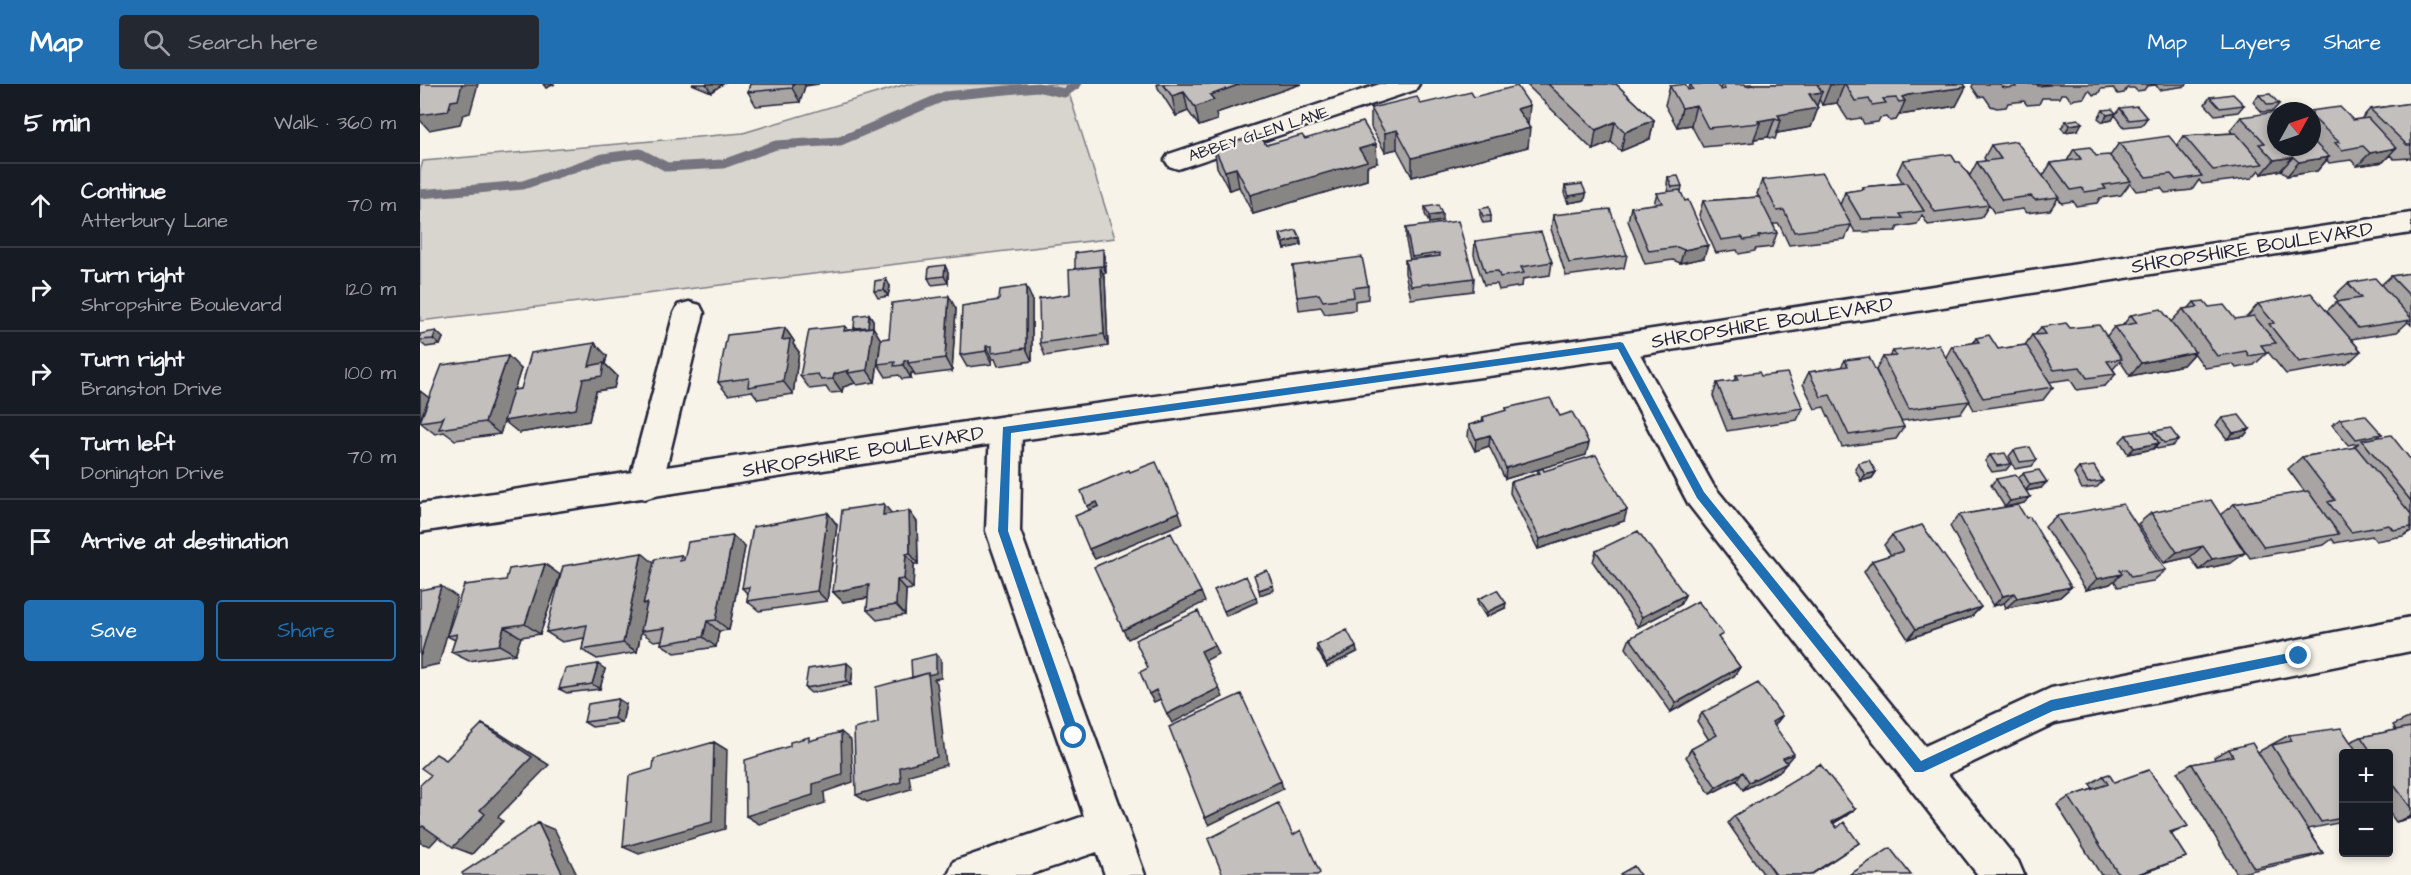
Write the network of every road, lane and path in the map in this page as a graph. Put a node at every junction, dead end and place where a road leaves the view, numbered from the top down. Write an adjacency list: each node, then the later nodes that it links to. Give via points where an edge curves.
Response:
1 (1406, 84): 2 (street, ABBEY GLEN LANE)
2 (1178, 160)
3 (2411, 223): 5 (street, SHROPSHIRE BOULEVARD)
4 (689, 313): 7 (street)
5 (1620, 346): 6 (street, SHROPSHIRE BOULEVARD); 10 (street, via 1701,495)
6 (1006, 429): 7 (street, SHROPSHIRE BOULEVARD); 11 (street, via 1003,531)
7 (645, 485): 8 (street, SHROPSHIRE BOULEVARD)
8 (420, 518)
9 (2411, 634): 10 (street, via 2051,706)
10 (1919, 768): 14 (street)
11 (1107, 829): 12 (street); 13 (street)
12 (968, 875)
13 (1125, 875)
14 (2004, 875)

